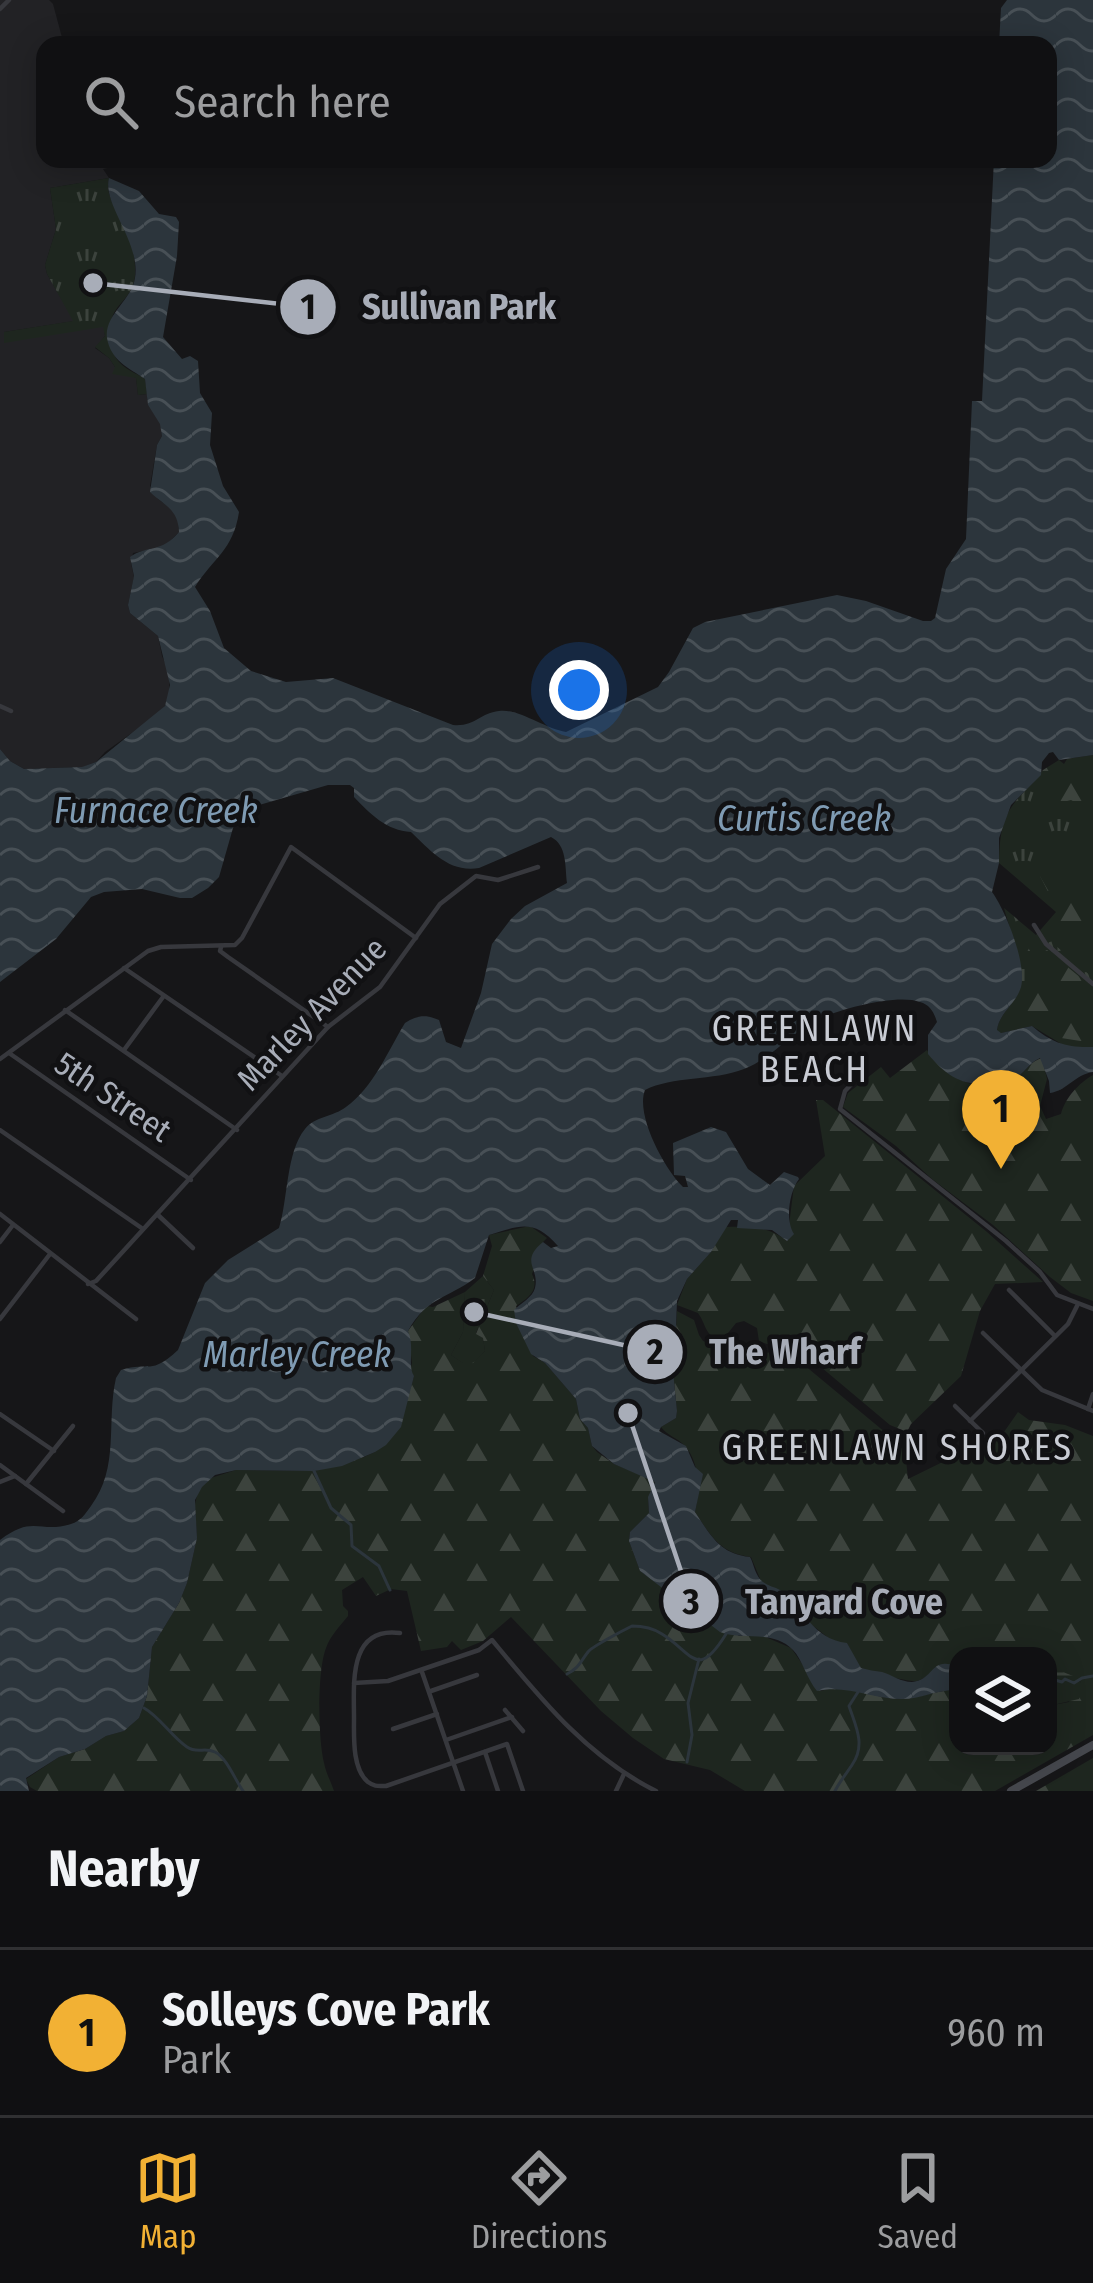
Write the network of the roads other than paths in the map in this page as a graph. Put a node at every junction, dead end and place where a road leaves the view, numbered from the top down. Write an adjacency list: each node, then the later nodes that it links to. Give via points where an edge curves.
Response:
1 (9, 0): 2 (street)
2 (0, 9)
3 (0, 706): 4 (street)
4 (11, 710)
5 (538, 867): 7 (street, Marley Avenue, via 498,880 476,876 440,904)
6 (1034, 926): 10 (street)
7 (416, 938): 8 (street, via 292,847 242,938); 13 (street, Marley Avenue, via 380,987)
8 (221, 947): 9 (street, via 153,949); 13 (street)
9 (124, 968): 11 (street); 12 (street)
10 (1093, 984)
11 (164, 996): 14 (street); 18 (street)
12 (65, 1010): 14 (street); 15 (street)
13 (328, 1027): 18 (street, Marley Avenue)
14 (124, 1050): 20 (street)
15 (9, 1052): 16 (street); 21 (street, 5th Street)
16 (0, 1059)
17 (865, 1070): 31 (street, via 845,1090 840,1109)
18 (282, 1076): 20 (street, Marley Avenue)
19 (0, 1130): 25 (street)
20 (237, 1130): 21 (street, Marley Avenue)
21 (191, 1180): 23 (street, Marley Avenue)
22 (0, 1214): 24 (street)
23 (158, 1215): 25 (street, Marley Avenue); 27 (street)
24 (13, 1225): 26 (street); 28 (street)
25 (144, 1230): 29 (street, Marley Avenue)
26 (0, 1242)
27 (193, 1249)
28 (50, 1254): 29 (street); 33 (street)
29 (88, 1284): 34 (street)
30 (1009, 1290): 36 (street)
31 (1078, 1304): 32 (street); 36 (street)
32 (1093, 1309)
33 (0, 1319)
34 (136, 1319)
35 (983, 1333): 37 (street)
36 (1055, 1336): 37 (street)
37 (1021, 1370): 40 (street, via 1042,1390); 42 (street)
38 (1093, 1394): 40 (street)
39 (955, 1406): 42 (street)
40 (1090, 1410)
41 (0, 1414): 45 (street)
42 (970, 1420): 44 (street)
43 (73, 1426): 45 (street)
44 (983, 1433)
45 (54, 1450): 49 (street)
46 (0, 1465): 47 (street)
47 (15, 1476): 48 (street); 49 (street)
48 (0, 1483)
49 (26, 1484): 50 (street)
50 (63, 1510)
51 (400, 1633): 54 (street, via 367,1642)
52 (422, 1670): 54 (street); 55 (street); 65 (street, via 492,1640 562,1724)
53 (477, 1675): 55 (street)
54 (354, 1683): 64 (street, via 356,1751 368,1782 386,1786)
55 (429, 1691): 57 (street)
56 (505, 1710): 58 (street)
57 (436, 1714): 59 (street); 61 (street)
58 (512, 1718): 60 (street); 61 (street)
59 (393, 1729)
60 (523, 1731)
61 (446, 1740): 64 (street)
62 (1093, 1745): 71 (main road)
63 (484, 1752): 64 (street); 67 (street); 68 (street, via 507,1744)
64 (454, 1762): 66 (street)
65 (625, 1773): 69 (street); 70 (street)
66 (464, 1791)
67 (498, 1791)
68 (523, 1791)
69 (616, 1791)
70 (656, 1791)
71 (1011, 1791)

